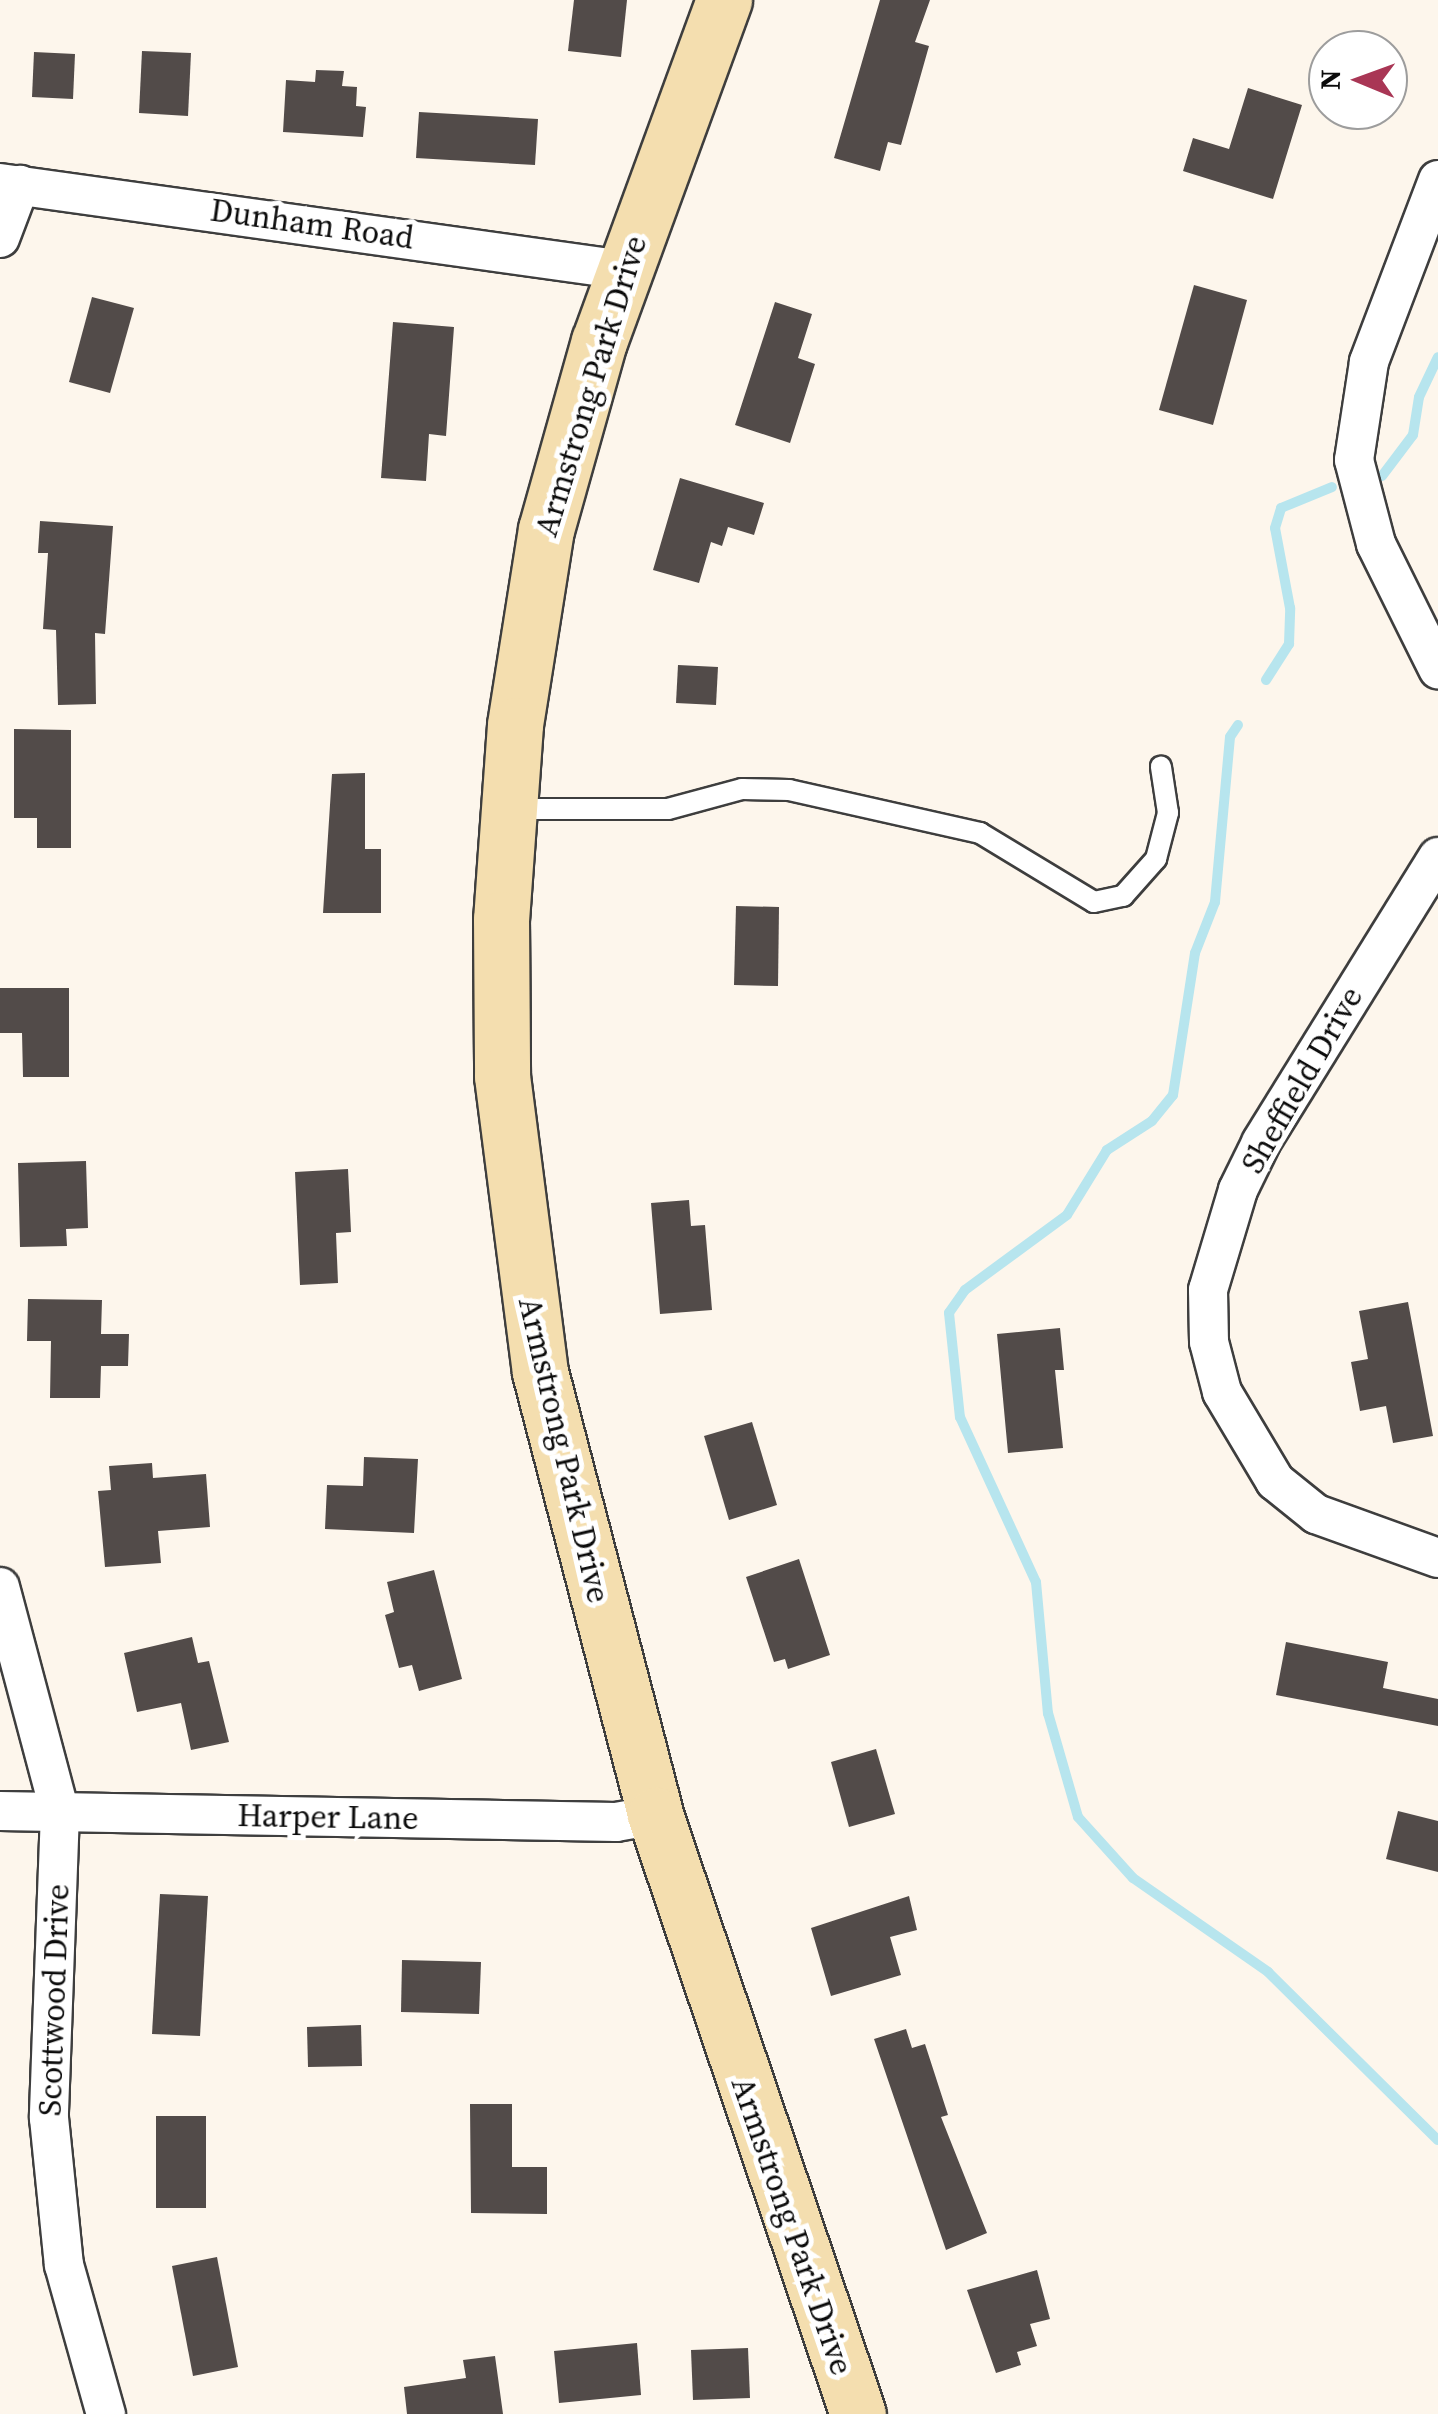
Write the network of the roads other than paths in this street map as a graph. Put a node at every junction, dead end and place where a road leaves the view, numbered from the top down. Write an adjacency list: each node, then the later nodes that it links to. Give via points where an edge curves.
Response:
1 (724, 0): 5 (main road, Armstrong Park Drive)
2 (1438, 180): 6 (street, via 1369,362 1354,460 1376,544)
3 (10, 184): 4 (street); 5 (street, Dunham Road)
4 (0, 238)
5 (624, 270): 8 (main road, Armstrong Park Drive, via 546,529 526,632)
6 (1438, 668)
7 (1161, 767): 8 (lane, via 1168,812 1156,859 1124,896 1094,902 980,833 789,790 742,789 668,809)
8 (509, 809): 14 (main road, Armstrong Park Drive, via 502,1076 528,1313)
9 (1438, 857): 10 (street, Sheffield Drive, via 1260,1143 1208,1290 1208,1342 1222,1392 1275,1482 1316,1514)
10 (1438, 1558)
11 (0, 1587): 13 (street, Scottwood Drive)
12 (0, 1811): 13 (street, Harper Lane)
13 (60, 1812): 14 (street, Harper Lane, via 616,1822); 15 (street, Scottwood Drive, via 50,2134 64,2266)
14 (656, 1815): 16 (main road, Armstrong Park Drive)
15 (106, 2414)
16 (858, 2414)

